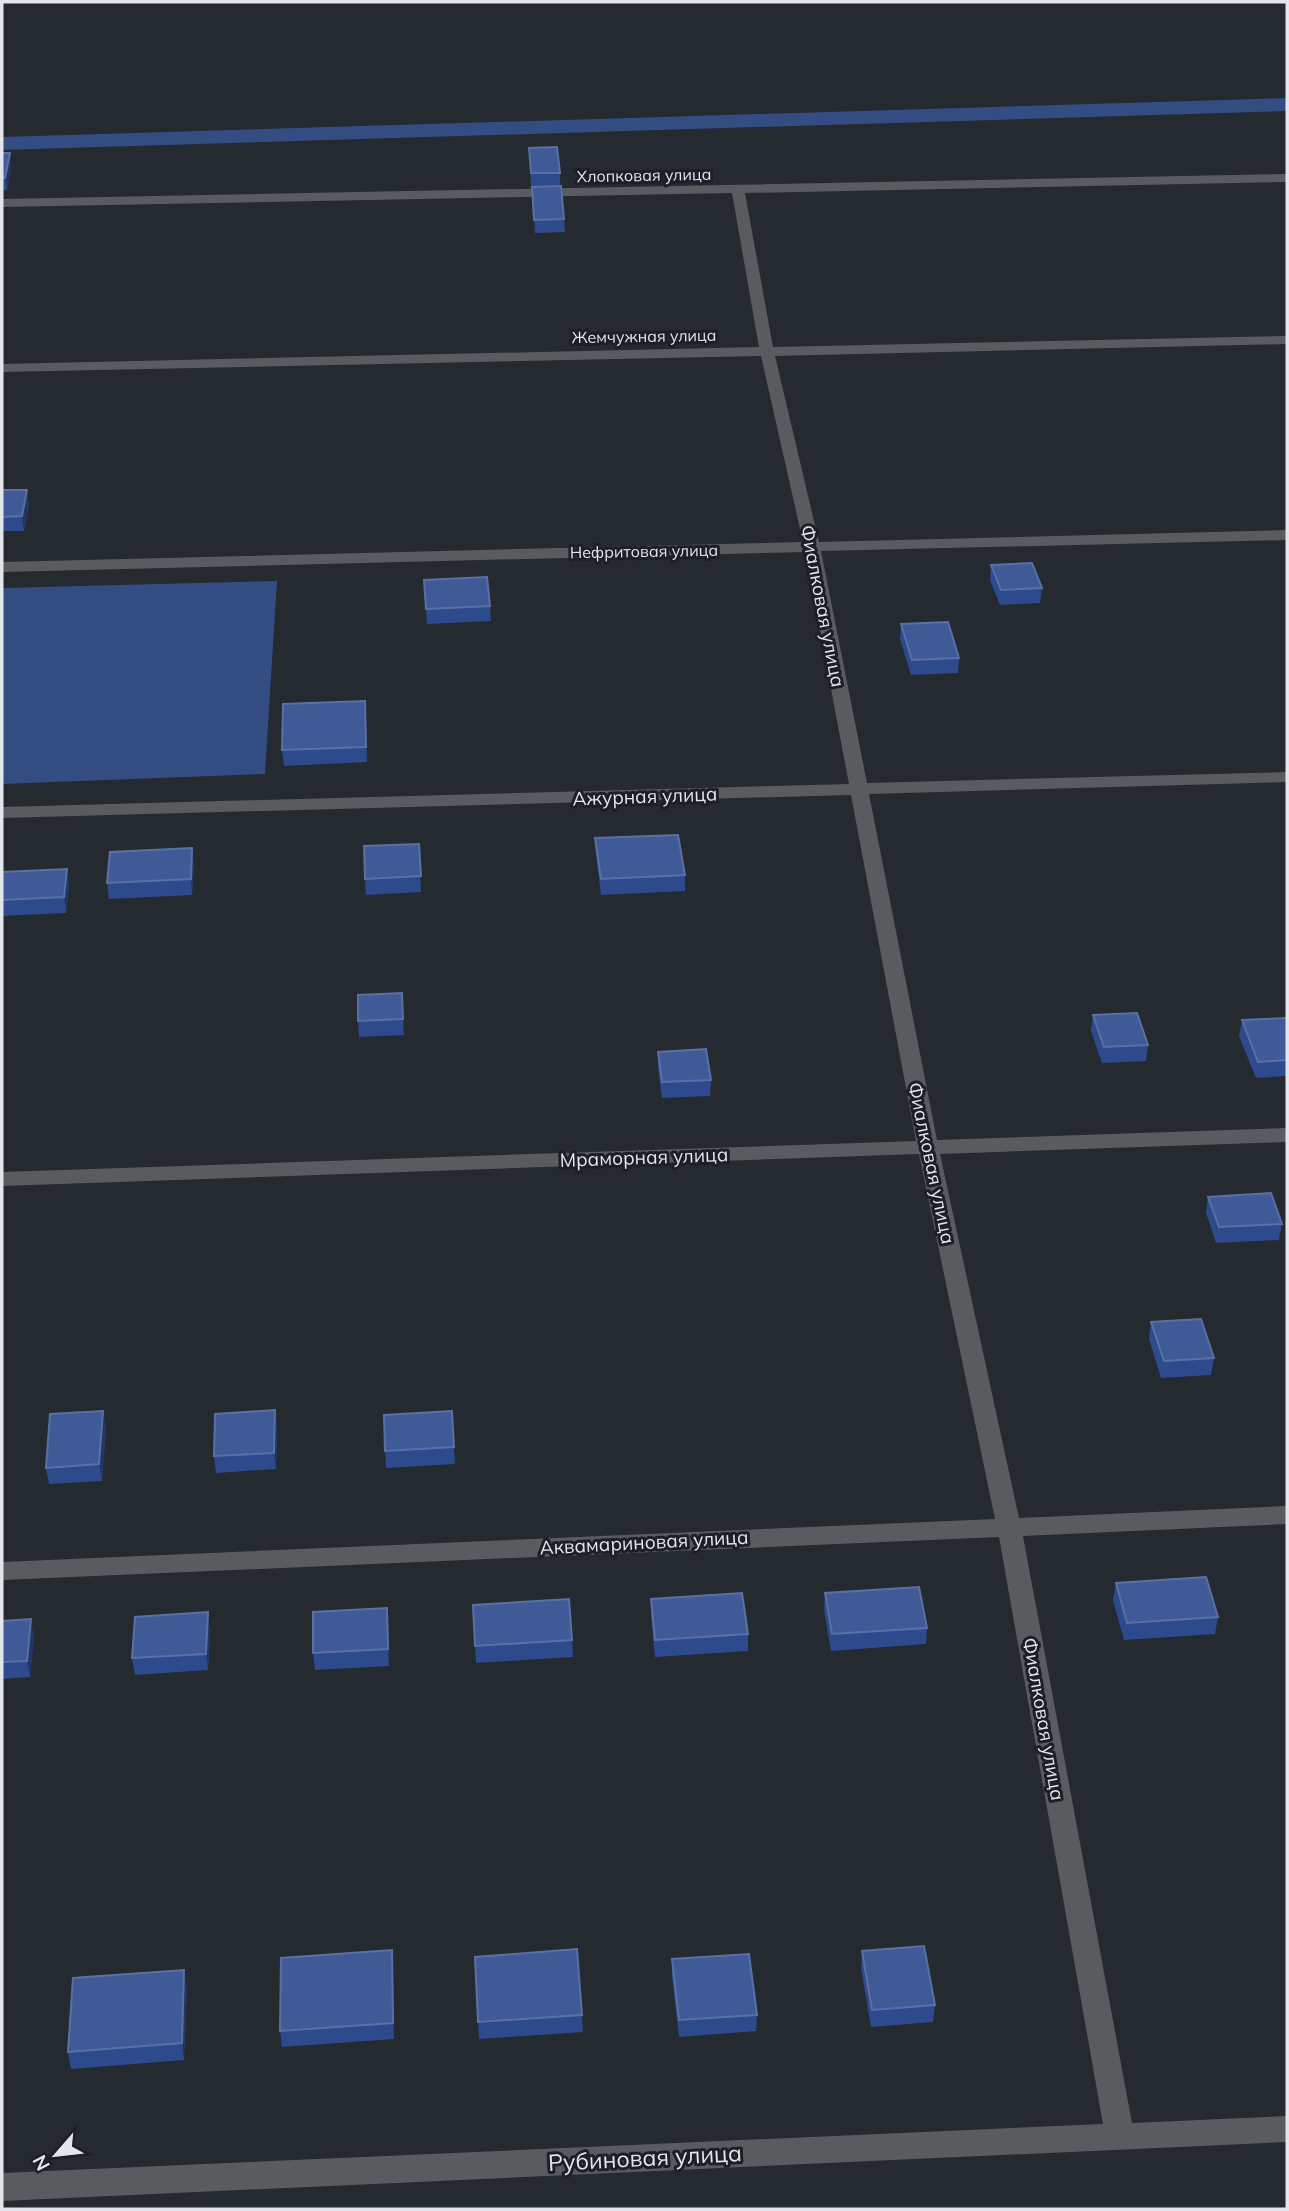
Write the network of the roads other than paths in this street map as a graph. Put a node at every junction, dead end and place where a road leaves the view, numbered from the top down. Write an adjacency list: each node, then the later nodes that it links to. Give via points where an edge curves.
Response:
1 (1287, 178): 2 (street, Хлопковая улица)
2 (738, 190): 3 (street, Хлопковая улица); 5 (street, Фиалковая улица)
3 (2, 203)
4 (1287, 340): 5 (street, Жемчужная улица)
5 (767, 352): 6 (street, Жемчужная улица); 8 (street, Фиалковая улица)
6 (2, 368)
7 (1287, 535): 8 (street, Нефритовая улица)
8 (812, 547): 9 (street, Нефритовая улица); 11 (street, Фиалковая улица)
9 (2, 567)
10 (1287, 777): 11 (street, Ажурная улица)
11 (860, 790): 12 (street, Ажурная улица); 14 (street, Фиалковая улица)
12 (2, 813)
13 (1287, 1135): 14 (street, Мраморная улица)
14 (928, 1147): 15 (street, Мраморная улица); 17 (street, Фиалковая улица)
15 (2, 1179)
16 (1287, 1515): 17 (street, Аквамариновая улица)
17 (1009, 1526): 18 (street, Аквамариновая улица); 20 (street, Фиалковая улица)
18 (2, 1570)
19 (1287, 2129): 20 (street, Рубиновая улица)
20 (1120, 2137): 21 (street, Рубиновая улица)
21 (2, 2187)

